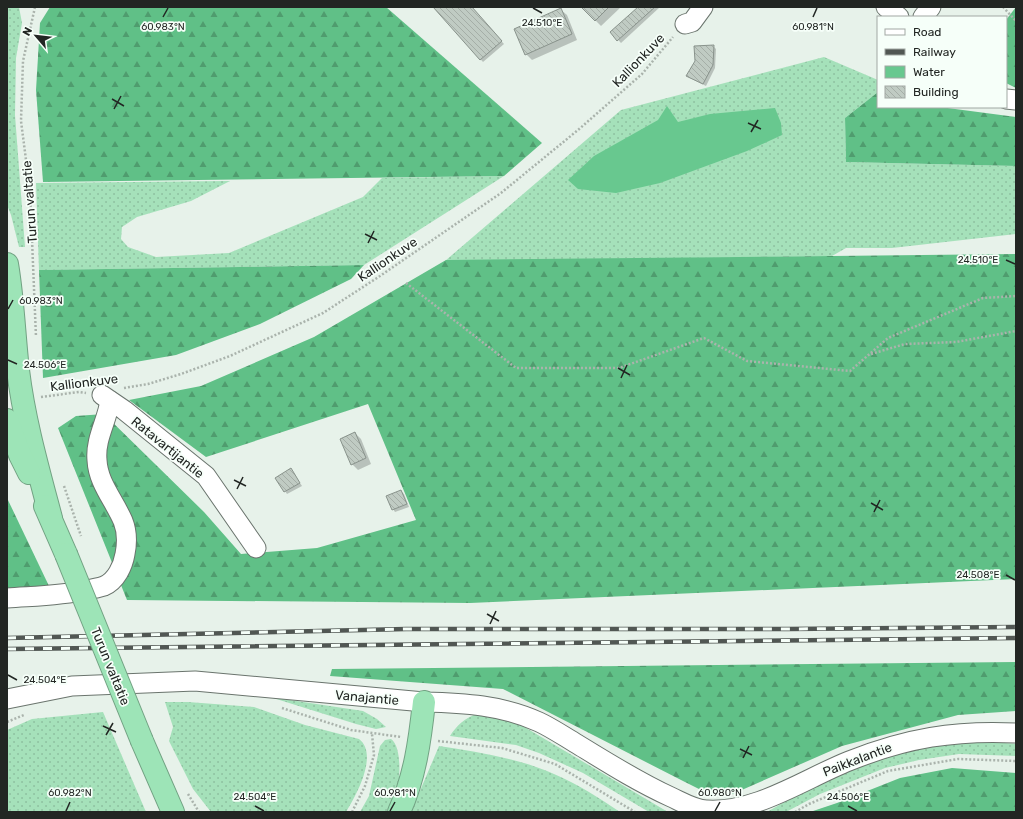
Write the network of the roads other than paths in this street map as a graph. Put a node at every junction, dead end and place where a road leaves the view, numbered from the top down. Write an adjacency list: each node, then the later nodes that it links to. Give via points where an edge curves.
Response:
1 (703, 7): 6 (street, via 692,22)
2 (886, 7): 4 (street)
3 (931, 7): 5 (street)
4 (898, 16)
5 (923, 16)
6 (685, 24)
7 (7, 264): 9 (highway, Turun valtatie, via 18,371 27,422)
8 (7, 420): 9 (highway, Turun valtatie, via 20,455)
9 (51, 518): 15 (highway, Turun valtatie, bridge)
10 (256, 548): 11 (street, Ratavartijantie, via 206,476 105,397 109,410 100,434 96,459 99,474 124,525 126,549 123,563 104,586 63,595)
11 (7, 598)
12 (7, 699): 13 (street, Vanajantie, via 72,686 195,680)
13 (424, 702): 16 (street, Vanajantie, via 489,706 515,712 541,722 648,787 681,802); 17 (highway, via 415,769)
14 (1016, 733): 16 (street, Paikkalantie, via 951,734 898,744 847,761 742,808)
15 (168, 807)
16 (714, 811)
17 (399, 812)

